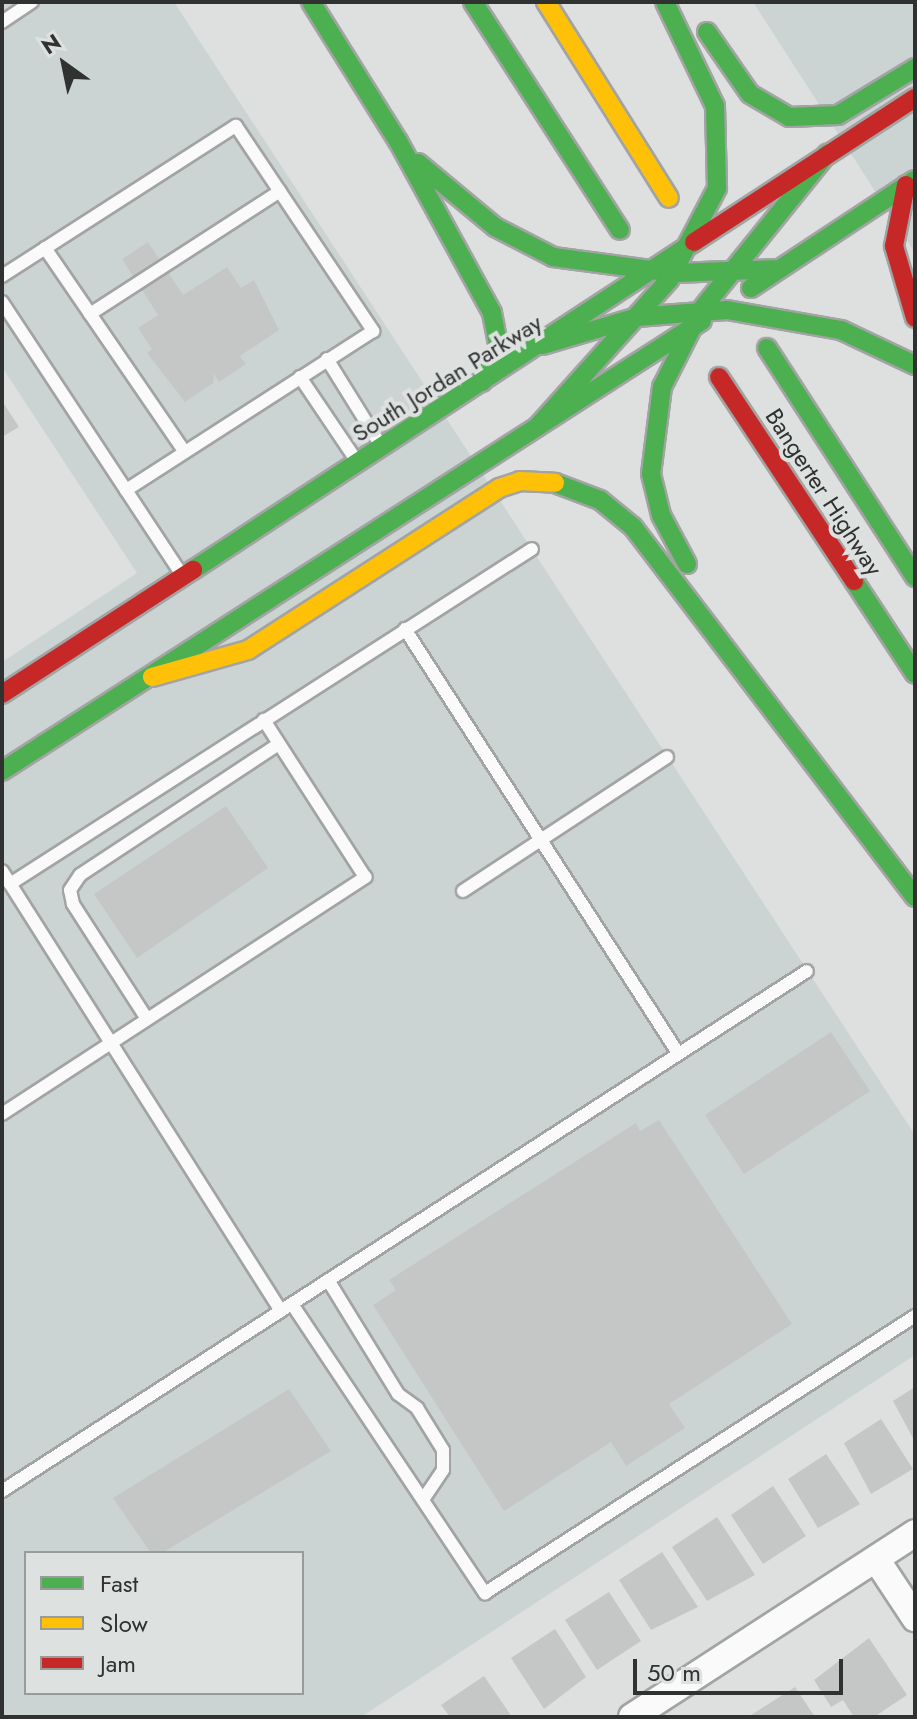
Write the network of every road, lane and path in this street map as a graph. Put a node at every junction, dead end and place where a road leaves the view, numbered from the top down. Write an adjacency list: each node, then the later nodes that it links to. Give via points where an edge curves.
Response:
1 (32, 2): 7 (lane)
2 (311, 2): 10 (main road)
3 (473, 2): 15 (main road)
4 (546, 2): 14 (main road)
5 (665, 2): 16 (main road, via 707,82 720,136 717,188)
6 (682, 2): 8 (main road, via 742,85 789,117 848,111)
7 (2, 22)
8 (915, 68)
9 (915, 98): 11 (main road, South Jordan Parkway)
10 (398, 141): 19 (main road, via 464,204 529,246 583,264); 35 (main road, via 496,324 499,349)
11 (827, 154): 16 (main road, South Jordan Parkway); 21 (main road)
12 (911, 182): 18 (main road); 27 (main road, via 894,246)
13 (280, 191): 17 (lane, via 236,126); 25 (lane); 31 (lane, via 373,331)
14 (669, 198)
15 (620, 230)
16 (692, 247): 19 (main road, South Jordan Parkway); 20 (main road)
17 (45, 248): 22 (lane); 25 (lane)
18 (779, 269): 21 (main road); 24 (main road)
19 (655, 271): 20 (main road); 29 (main road, South Jordan Parkway)
20 (675, 273): 21 (main road); 26 (main road)
21 (726, 274): 24 (main road)
22 (2, 276)
23 (2, 302): 40 (lane)
24 (710, 310): 26 (main road); 28 (main road); 32 (main road, via 807,320)
25 (90, 314): 38 (lane)
26 (637, 317): 29 (main road); 36 (main road)
27 (915, 318)
28 (687, 332): 36 (main road); 48 (main road, via 654,415 654,491 676,547)
29 (543, 345): 35 (main road, South Jordan Parkway)
30 (767, 348): 43 (main road, Bangerter Highway)
31 (327, 359): 33 (lane); 37 (lane)
32 (915, 365)
33 (300, 377): 38 (lane); 39 (lane)
34 (719, 377): 45 (main road, Bangerter Highway)
35 (482, 382): 37 (main road, South Jordan Parkway)
36 (537, 427): 46 (main road)
37 (382, 447): 39 (main road, South Jordan Parkway)
38 (184, 451): 40 (lane)
39 (358, 463): 42 (main road, South Jordan Parkway)
40 (126, 490): 42 (lane)
41 (532, 549): 44 (lane)
42 (184, 576): 47 (main road, South Jordan Parkway)
43 (915, 577)
44 (405, 629): 49 (lane); 53 (lane)
45 (915, 674)
46 (152, 677): 48 (main road, via 248,650 488,494 533,480 580,490 625,519); 52 (main road)
47 (2, 694)
48 (765, 695): 57 (main road)
49 (264, 720): 50 (lane); 55 (lane)
50 (279, 744): 59 (lane, via 80,875 70,890); 59 (lane, via 365,877)
51 (667, 757): 53 (lane)
52 (2, 771)
53 (540, 841): 56 (lane); 61 (lane)
54 (2, 871): 55 (lane)
55 (10, 884): 60 (lane)
56 (463, 891)
57 (915, 897)
58 (807, 971): 61 (lane)
59 (147, 1019): 60 (lane)
60 (111, 1043): 62 (lane); 64 (lane)
61 (678, 1053): 63 (lane)
62 (2, 1114)
63 (328, 1280): 64 (lane); 67 (lane, via 398,1394 417,1408 443,1450 443,1470)
64 (287, 1307): 66 (lane); 67 (lane)
65 (915, 1316): 67 (lane, via 485,1593)
66 (3, 1487)
67 (423, 1500)
68 (915, 1533): 69 (street)
69 (876, 1559): 70 (street); 71 (street)
70 (915, 1618)
71 (632, 1717)

